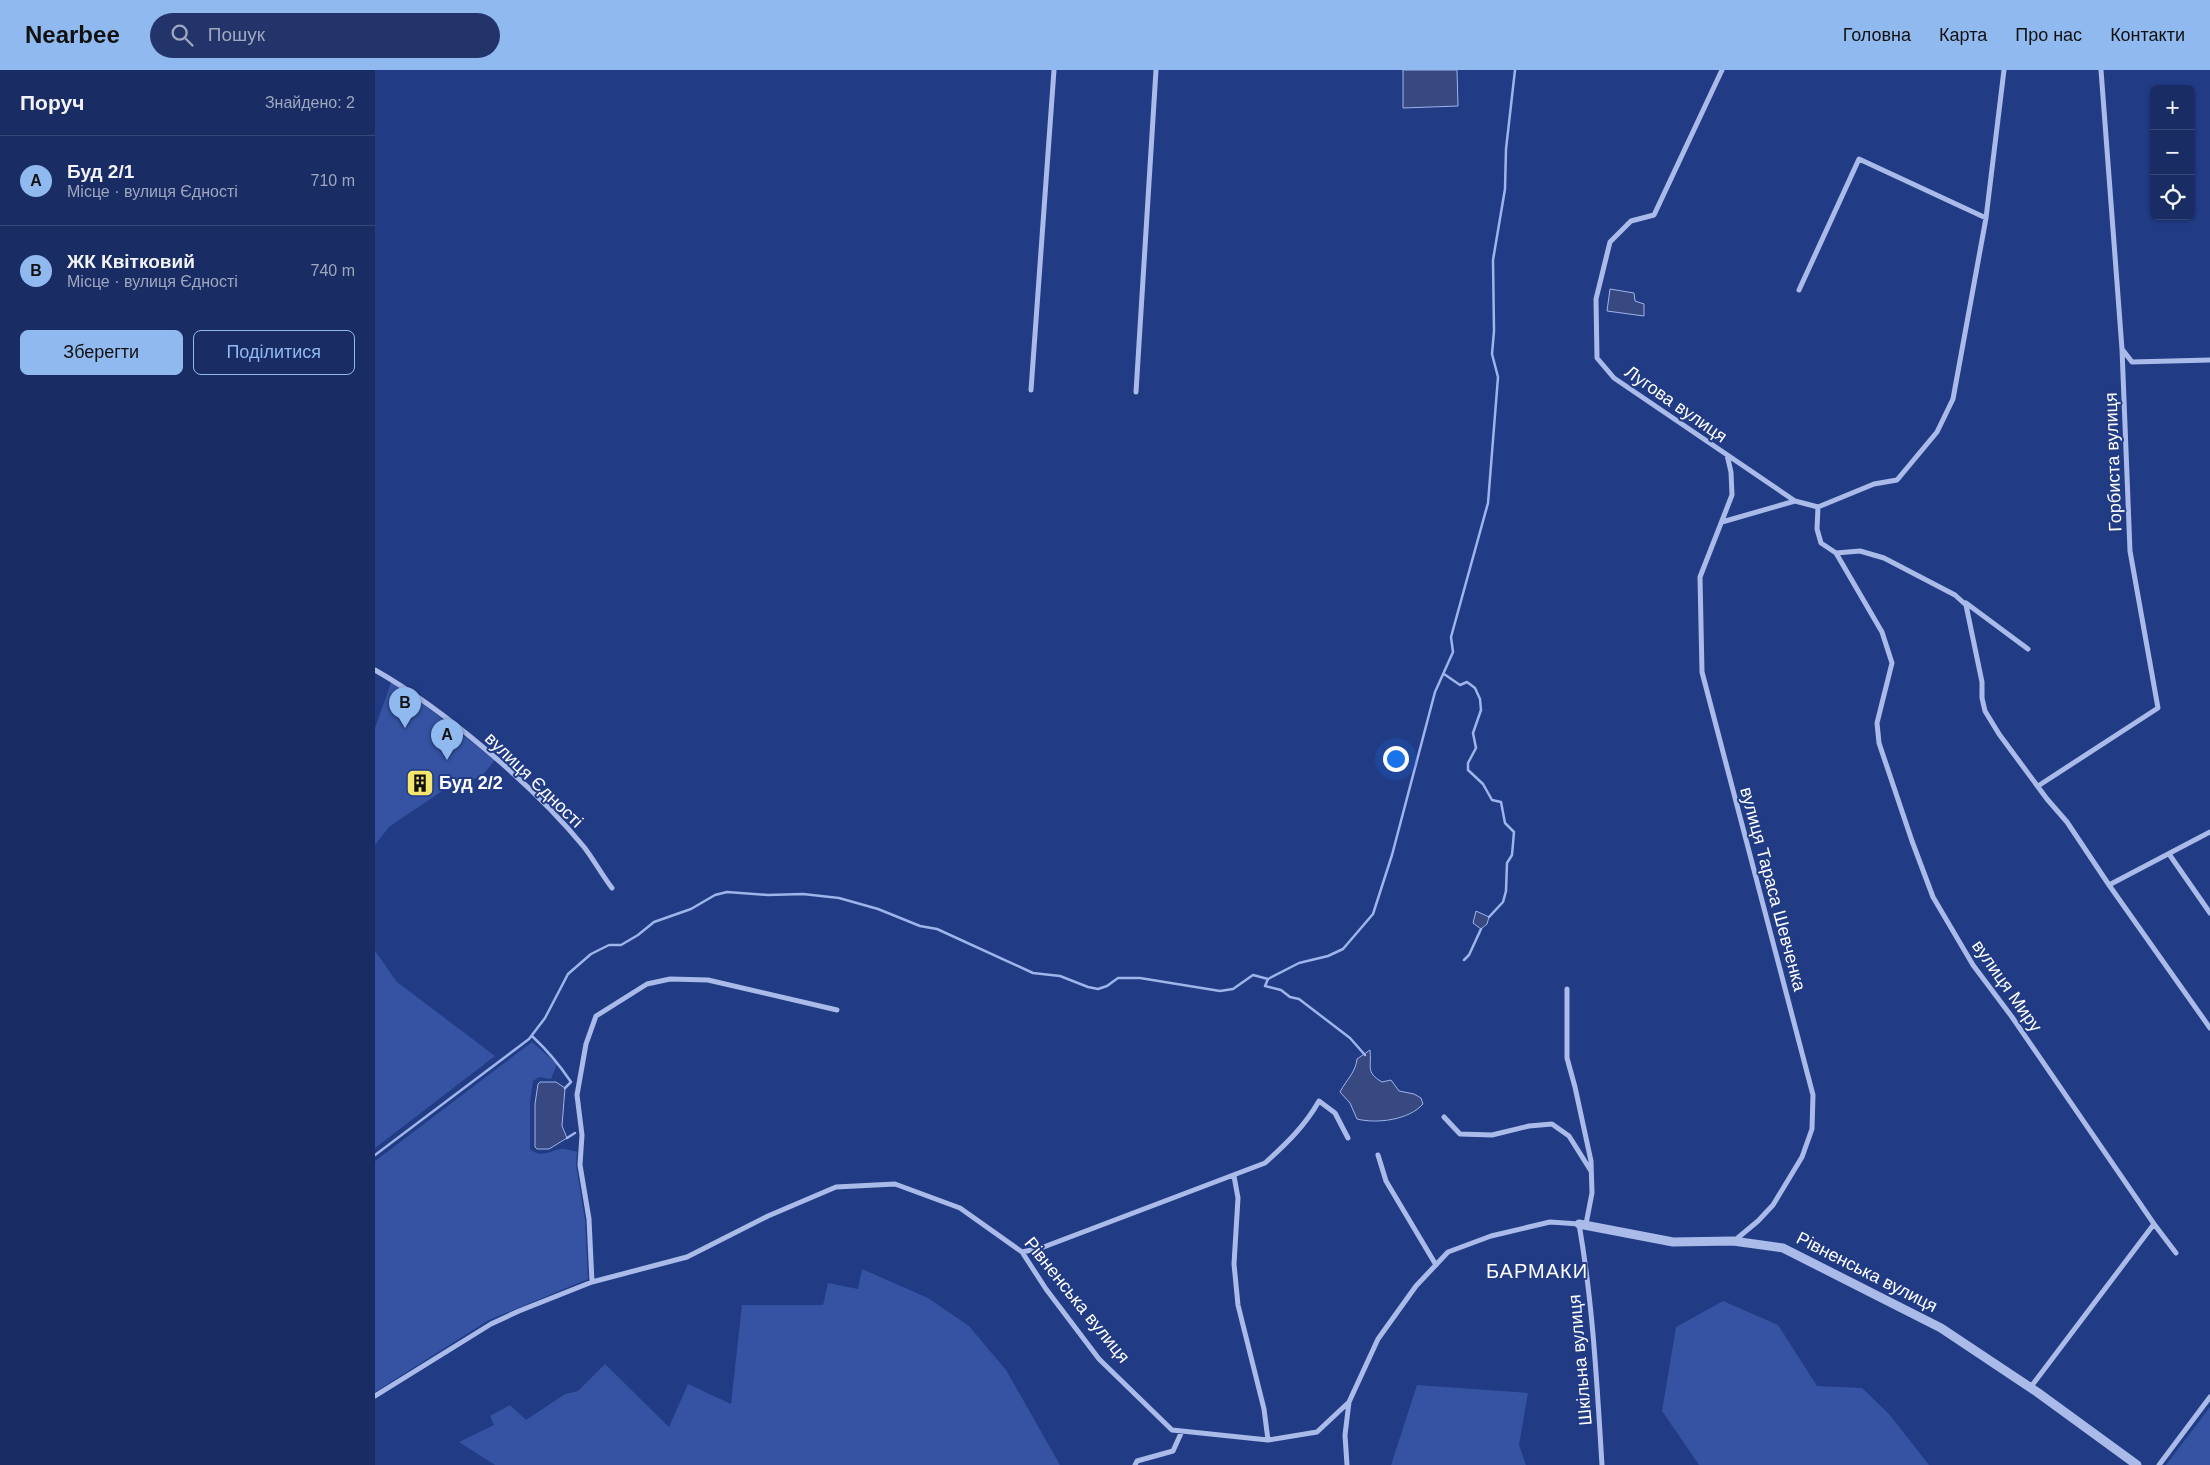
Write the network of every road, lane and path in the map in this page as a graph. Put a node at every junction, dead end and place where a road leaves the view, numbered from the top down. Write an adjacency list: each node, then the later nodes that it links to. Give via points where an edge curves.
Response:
1 (1054, 70): 10 (street)
2 (1156, 70): 11 (street)
3 (1722, 70): 12 (street, Лугова вулиця, via 1654,215 1631,221 1610,242 1596,299 1596,314 1597,358 1614,378)
4 (2003, 70): 6 (street)
5 (2101, 70): 8 (street, Горбиста вулиця)
6 (1986, 218): 7 (street, via 1859,159); 14 (street, via 1953,399 1937,432 1897,480 1874,484)
7 (1799, 290)
8 (2122, 349): 9 (street, via 2132,362); 20 (street, Горбиста вулиця, via 2130,551 2158,708)
9 (2210, 360)
10 (1031, 390)
11 (1136, 392)
12 (1727, 456): 13 (street, Лугова вулиця); 15 (street, вулиця Тараса Шевченка, via 1732,495)
13 (1795, 501): 14 (street); 15 (street)
14 (1818, 507): 16 (street, вулиця Миру, via 1817,529 1821,543)
15 (1722, 522): 36 (street, вулиця Тараса Шевченка, via 1700,577 1702,672 1813,1095 1812,1129 1802,1157 1773,1205)
16 (1836, 553): 17 (street, via 1860,551 1885,558); 35 (street, вулиця Миру, via 1882,632 1892,663 1877,723 1879,743 1911,842 1933,897 1973,965)
17 (1961, 600): 18 (street); 20 (street, via 1969,614 1985,711)
18 (2028, 649)
19 (375, 670): 24 (street, вулиця Єдності, via 462,732 535,795 584,848)
20 (2038, 786): 23 (street, via 2067,822)
21 (2210, 832): 22 (street)
22 (2169, 854): 23 (street); 25 (street)
23 (2109, 885): 28 (street)
24 (612, 888)
25 (2210, 913)
26 (1567, 989): 32 (street, via 1567,1058)
27 (837, 1010): 40 (street, via 708,980 670,978 647,984 596,1016 577,1095 580,1165 589,1219)
28 (2210, 1028)
29 (1444, 1117): 32 (street, via 1460,1134 1492,1134 1552,1124 1569,1136)
30 (1348, 1138): 33 (street, via 1335,1113 1319,1101 1310,1117 1265,1164)
31 (1378, 1155): 39 (street, via 1386,1181)
32 (1591, 1171): 34 (street, via 1592,1193)
33 (1234, 1176): 37 (street, via 1041,1248); 46 (street, via 1238,1198 1234,1264 1237,1305 1264,1409)
34 (1582, 1224): 36 (street, Рівненська вулиця, via 1673,1242); 39 (street, Рівненська вулиця, via 1550,1222 1491,1236 1448,1252); 49 (street, Шкільна вулиця)
35 (2153, 1224): 38 (street, вулиця Миру); 41 (street)
36 (1733, 1241): 41 (street, Рівненська вулиця, via 1783,1248 1941,1328)
37 (1022, 1252): 40 (street, Рівненська вулиця, via 960,1208 895,1184 837,1187 768,1216 687,1257); 45 (street, Рівненська вулиця, via 1099,1359 1172,1430)
38 (2176, 1253)
39 (1436, 1265): 44 (street, Рівненська вулиця, via 1378,1339)
40 (592, 1282): 42 (street, Рівненська вулиця, via 491,1324)
41 (2030, 1388): 50 (street, Рівненська вулиця)
42 (375, 1396)
43 (2210, 1397): 51 (street)
44 (1349, 1402): 46 (street, Рівненська вулиця, via 1317,1432); 48 (street, via 1345,1434)
45 (1182, 1431): 46 (street, Рівненська вулиця); 47 (street, via 1173,1452 1137,1461)
46 (1268, 1440)
47 (1135, 1465)
48 (1347, 1465)
49 (1602, 1465)
50 (2137, 1465)
51 (2159, 1465)

